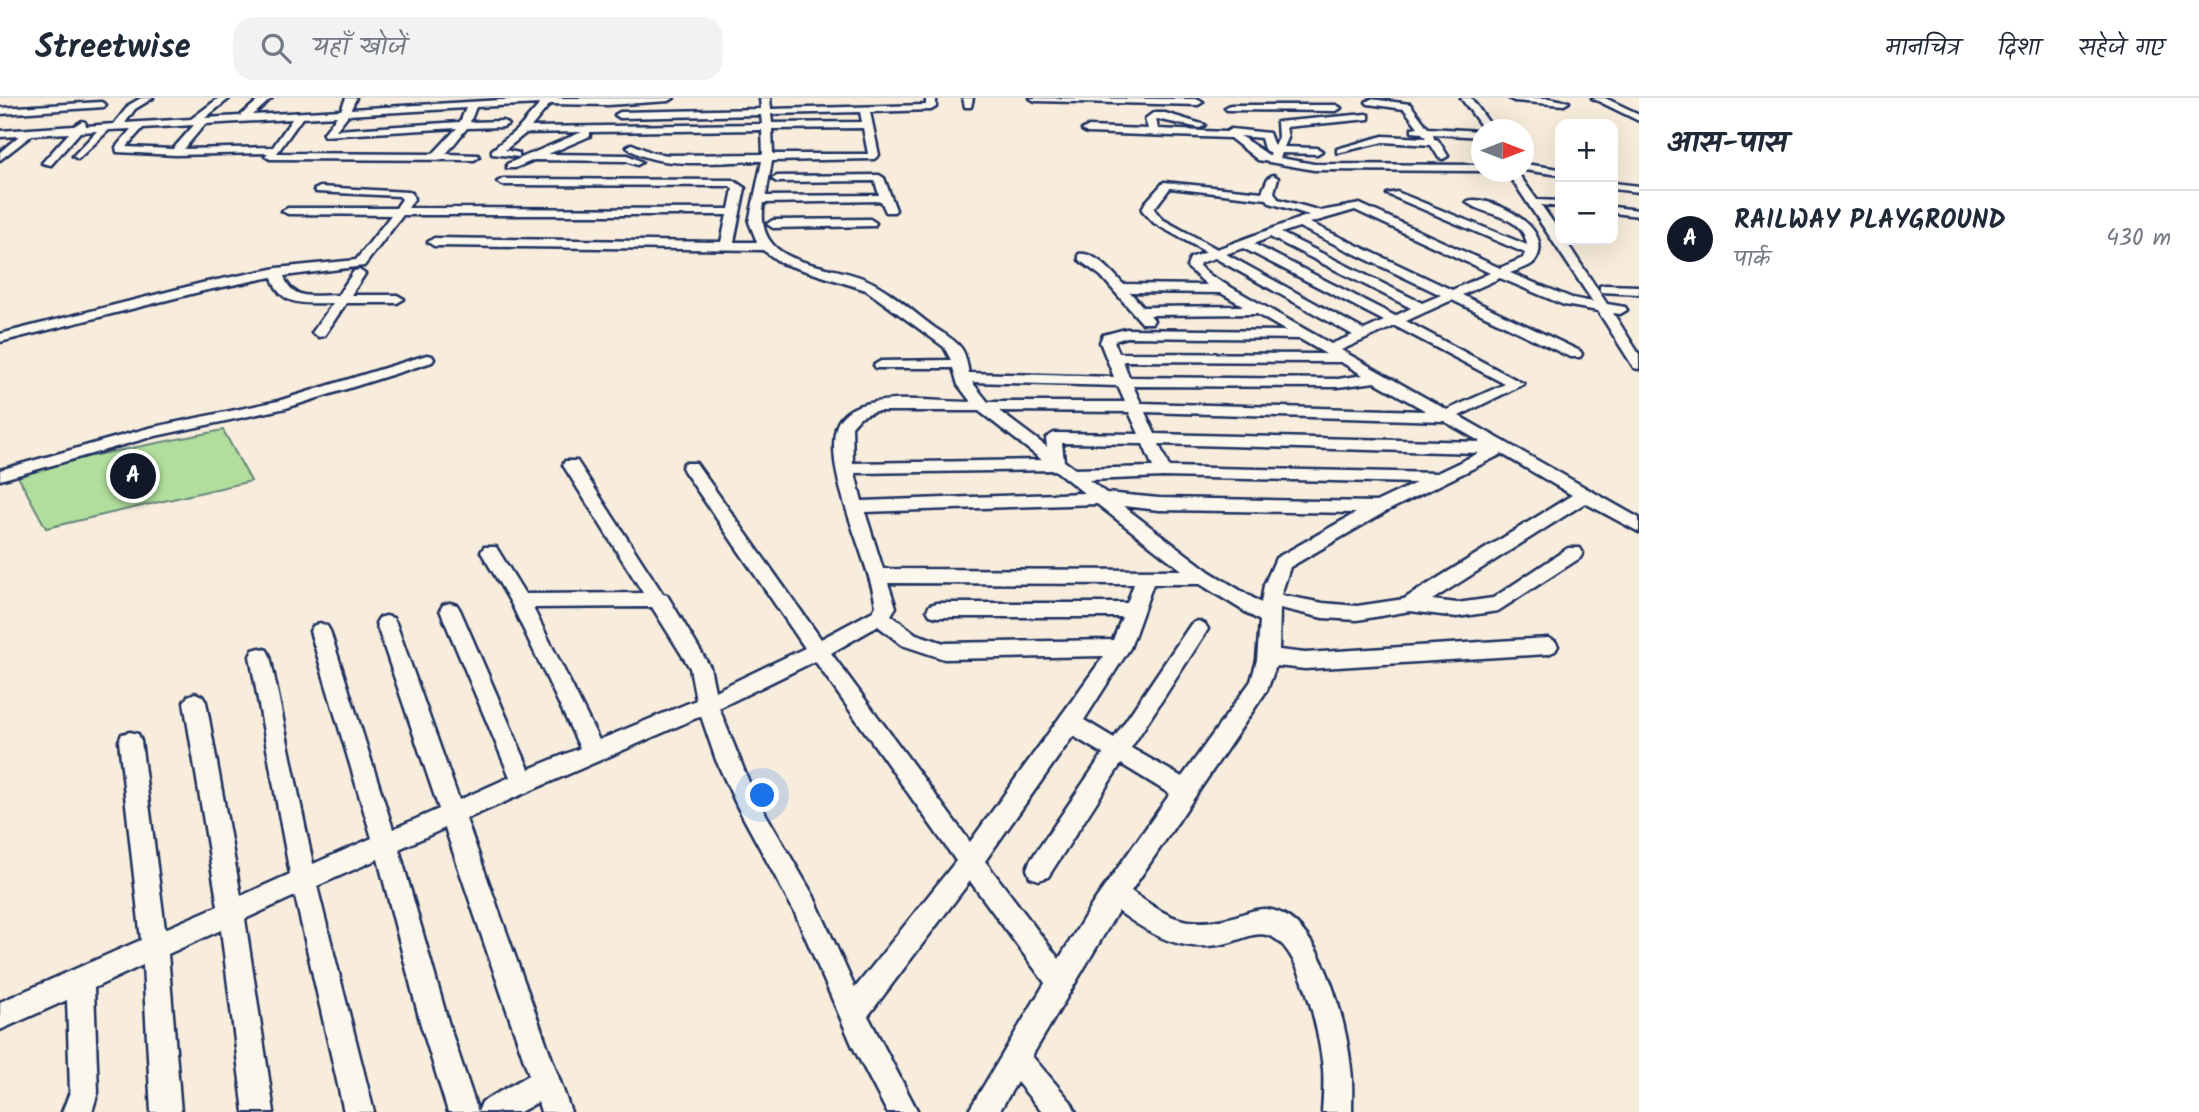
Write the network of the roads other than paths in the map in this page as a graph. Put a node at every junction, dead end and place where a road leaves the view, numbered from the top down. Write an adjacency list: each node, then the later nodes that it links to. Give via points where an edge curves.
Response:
1 (6, 98): 35 (street)
2 (33, 98): 37 (street)
3 (67, 98): 31 (street)
4 (148, 98): 63 (street)
5 (225, 98): 57 (street)
6 (267, 98): 52 (street)
7 (351, 98): 49 (street)
8 (403, 98): 36 (street)
9 (456, 98): 32 (street)
10 (669, 98): 20 (street)
11 (765, 98): 59 (street)
12 (932, 98): 29 (street, via 929,108)
13 (1035, 98): 44 (street)
14 (1320, 98): 26 (street)
15 (1460, 98): 53 (street)
16 (1466, 98): 54 (street)
17 (1514, 98): 28 (street)
18 (1598, 98): 23 (street); 47 (street)
19 (549, 99): 21 (street); 40 (street); 56 (street)
20 (657, 99): 21 (street); 58 (street)
21 (595, 100)
22 (1112, 100): 25 (street); 44 (street)
23 (1626, 100)
24 (104, 101): 31 (street); 67 (street)
25 (1164, 102): 51 (street); 64 (street, via 1200,105)
26 (1227, 102): 33 (street); 76 (street)
27 (1371, 102): 43 (street, via 1406,105)
28 (1564, 102)
29 (893, 103): 30 (street)
30 (862, 104): 59 (street); 68 (street)
31 (58, 107): 37 (street); 74 (street)
32 (448, 107): 36 (street); 56 (street)
33 (1244, 108): 34 (street); 45 (street, via 1270,117)
34 (1336, 108)
35 (1, 109): 37 (street)
36 (396, 109): 49 (street); 55 (street)
37 (20, 110): 65 (street)
38 (1381, 112): 43 (street)
39 (303, 113): 48 (street); 49 (street); 89 (street)
40 (538, 113): 42 (street); 70 (street)
41 (510, 114): 56 (street)
42 (524, 114)
43 (1414, 115): 72 (street)
44 (1091, 116): 75 (street, via 1102,130)
45 (1348, 117)
46 (1367, 117): 60 (street)
47 (1639, 117)
48 (263, 118): 52 (street); 85 (street)
49 (342, 118): 55 (street); 80 (street)
50 (619, 118): 58 (street)
51 (1174, 118): 64 (street); 75 (street, via 1151,117)
52 (238, 119): 57 (street); 88 (street)
53 (1474, 119)
54 (1481, 119)
55 (387, 120): 56 (street); 78 (street)
56 (466, 120): 62 (street); 78 (street); 84 (street)
57 (198, 122): 61 (street); 87 (street)
58 (654, 122): 59 (street); 59 (street); 71 (street)
59 (767, 123): 68 (street); 86 (street)
60 (1297, 123): 73 (street); 90 (street, via 1280,125 1283,134)
61 (141, 124): 63 (street); 87 (street, via 121,150)
62 (503, 124)
63 (113, 126): 67 (street); 93 (street)
64 (1206, 126): 76 (street)
65 (0, 127)
66 (1336, 127): 83 (street)
67 (78, 128): 74 (street); 102 (street)
68 (868, 128): 86 (street, via 873,147)
69 (1394, 128): 72 (street)
70 (523, 130): 71 (street); 91 (street, via 496,152)
71 (592, 130): 86 (street, via 658,158); 99 (street)
72 (1424, 130): 77 (street); 81 (street)
73 (1308, 131)
74 (29, 132): 79 (street); 96 (street)
75 (1154, 132): 76 (street)
76 (1231, 132): 90 (street, via 1257,156); 90 (street, via 1265,135)
77 (1471, 132)
78 (379, 133): 80 (street); 82 (street)
79 (0, 134)
80 (328, 134): 82 (street, via 320,144)
81 (1434, 142): 83 (street, via 1383,139); 95 (street)
82 (368, 145): 84 (street); 94 (street)
83 (1364, 145): 106 (street, via 1340,151)
84 (448, 146): 97 (street)
85 (233, 151): 88 (street); 89 (street)
86 (769, 151): 122 (street)
87 (176, 152): 88 (street)
88 (203, 152)
89 (273, 153): 94 (street); 103 (street)
90 (1274, 154): 105 (street, via 1314,167); 105 (street, via 1318,145)
91 (515, 155)
92 (1379, 155): 95 (street)
93 (78, 156)
94 (360, 156): 97 (street)
95 (1443, 156): 100 (street)
96 (0, 157)
97 (436, 157): 98 (street)
98 (474, 157)
99 (531, 157): 101 (street, via 628,158); 104 (street)
100 (1471, 157)
101 (636, 162)
102 (47, 163)
103 (259, 166)
104 (511, 166)
105 (1335, 166): 106 (street)
106 (1356, 166): 107 (street)
107 (1471, 167)
108 (1534, 170): 109 (street)
109 (1555, 172)
110 (1273, 178): 120 (street)
111 (1618, 178): 112 (street)
112 (1639, 180)
113 (1519, 182): 159 (street)
114 (1530, 182): 125 (street)
115 (503, 183): 132 (street, via 729,183 739,188)
116 (1618, 187): 117 (street)
117 (1639, 189)
118 (320, 190): 131 (street, via 405,193 408,199)
119 (1393, 194): 144 (street)
120 (1268, 196): 134 (street); 145 (street, via 1164,186 1149,205 1151,216)
121 (884, 198): 123 (street); 123 (street, via 879,178 777,175); 128 (street)
122 (759, 200): 123 (street); 139 (street, via 757,234)
123 (775, 200): 139 (street)
124 (1472, 202): 144 (street, via 1525,224)
125 (1542, 202): 126 (street); 135 (street)
126 (1555, 203)
127 (1382, 207): 147 (street)
128 (890, 210)
129 (1618, 210): 133 (street)
130 (288, 211): 131 (street)
131 (399, 211): 132 (street); 148 (street, via 360,262)
132 (733, 212): 142 (street)
133 (1639, 213)
134 (1321, 215): 137 (street); 149 (street, via 1356,206)
135 (1555, 220)
136 (870, 223): 139 (street)
137 (1300, 223): 138 (street); 156 (street)
138 (1271, 233): 141 (street); 160 (street)
139 (770, 236): 142 (street); 179 (street, via 790,261 871,287 956,351)
140 (434, 243): 142 (street)
141 (1243, 243): 145 (street); 164 (street)
142 (727, 244)
143 (1574, 245): 153 (street)
144 (1533, 252): 147 (street, via 1529,260)
145 (1216, 253): 152 (street, via 1195,261 1193,267); 169 (street)
146 (1083, 257): 151 (street)
147 (1515, 266): 149 (street)
148 (277, 272): 157 (street, via 282,290 290,296); 170 (street)
149 (1499, 273): 156 (street); 159 (street, via 1551,296)
150 (359, 274): 157 (street)
151 (1118, 288): 152 (street); 163 (street)
152 (1223, 289): 161 (street)
153 (1605, 289): 154 (street); 162 (street)
154 (1639, 290)
155 (137, 292): 165 (street)
156 (1450, 296): 160 (street); 173 (street)
157 (341, 299): 158 (street); 166 (street)
158 (397, 299)
159 (1605, 308): 162 (street); 178 (street)
160 (1423, 309): 164 (street)
161 (1259, 310): 163 (street); 168 (street)
162 (1620, 310): 171 (street)
163 (1139, 311): 167 (street)
164 (1395, 321): 169 (street); 184 (street, via 1517,384)
165 (0, 327)
166 (319, 332)
167 (1159, 333): 168 (street); 174 (street, via 1111,335 1107,342)
168 (1304, 335): 172 (street)
169 (1364, 335): 172 (street)
170 (0, 338)
171 (1639, 342)
172 (1330, 350): 175 (street)
173 (1574, 355)
174 (1113, 357): 175 (street); 181 (street)
175 (1344, 358): 180 (street)
176 (427, 359): 194 (street, via 281,405 149,433)
177 (881, 365): 179 (street)
178 (1639, 365)
179 (960, 370): 181 (street); 182 (street)
180 (1377, 377): 181 (street, via 1290,384); 184 (street)
181 (1124, 381): 183 (street)
182 (984, 407): 183 (street); 185 (street); 191 (street, via 865,409 849,417 844,426)
183 (1135, 407): 184 (street); 187 (street)
184 (1447, 416): 188 (street)
185 (1022, 436): 186 (street); 192 (street)
186 (1054, 438): 187 (street); 192 (street)
187 (1148, 438): 188 (street); 193 (street)
188 (1501, 448): 195 (street); 196 (street)
189 (572, 465): 206 (street)
190 (690, 467): 219 (street)
191 (846, 468): 192 (street); 198 (street)
192 (1063, 470): 193 (street); 197 (street)
193 (1163, 472): 195 (street)
194 (0, 475)
195 (1439, 478): 199 (street)
196 (1585, 495): 200 (street); 208 (street)
197 (1101, 498): 198 (street); 199 (street, via 1158,504); 205 (street)
198 (857, 507): 203 (street)
199 (1379, 508): 209 (street, via 1283,563 1274,576)
200 (1639, 526)
201 (490, 552): 207 (street)
202 (1574, 553): 208 (street, via 1498,604 1457,610)
203 (876, 576): 204 (street); 213 (street, via 885,595 886,607)
204 (1146, 577): 205 (street); 212 (street)
205 (1203, 577): 209 (street)
206 (660, 600): 207 (street); 223 (street, via 700,667)
207 (520, 601): 227 (street)
208 (1410, 604): 209 (street, via 1390,611 1346,614)
209 (1269, 608): 221 (street)
210 (450, 610): 228 (street)
211 (937, 610): 212 (street)
212 (1135, 610): 218 (street)
213 (880, 616): 218 (street, via 898,635 918,646 944,651); 219 (street)
214 (386, 623): 230 (street)
215 (1198, 629): 226 (street)
216 (320, 631): 231 (street)
217 (1548, 646): 221 (street, via 1305,661)
218 (1120, 648): 224 (street)
219 (819, 650): 223 (street); 232 (street)
220 (260, 656): 234 (street)
221 (1268, 657): 229 (street, via 1260,684)
222 (195, 702): 236 (street)
223 (707, 704): 227 (street); 240 (street, via 727,760 804,904)
224 (1070, 723): 226 (street); 232 (street)
225 (130, 741): 237 (street)
226 (1117, 749): 229 (street); 233 (street)
227 (594, 752): 228 (street)
228 (523, 782): 230 (street)
229 (1187, 792): 235 (street)
230 (451, 815): 231 (street); 243 (street)
231 (386, 844): 234 (street); 248 (street)
232 (970, 862): 239 (street); 240 (street)
233 (1039, 869)
234 (304, 882): 236 (street); 247 (street)
235 (1115, 894): 239 (street); 254 (street, via 1180,936 1198,938 1255,923 1272,923 1286,930 1314,977 1330,1026)
236 (232, 915): 237 (street); 246 (street)
237 (155, 949): 238 (street); 245 (street)
238 (80, 981): 241 (street); 244 (street, via 84,1092)
239 (1060, 982): 242 (street)
240 (853, 1013): 251 (street)
241 (0, 1017)
242 (1015, 1058): 252 (street); 253 (street)
243 (545, 1082): 249 (street); 250 (street)
244 (77, 1112)
245 (166, 1112)
246 (259, 1112)
247 (359, 1112)
248 (463, 1112)
249 (492, 1112)
250 (556, 1112)
251 (903, 1112)
252 (983, 1112)
253 (1061, 1112)
254 (1337, 1112)

